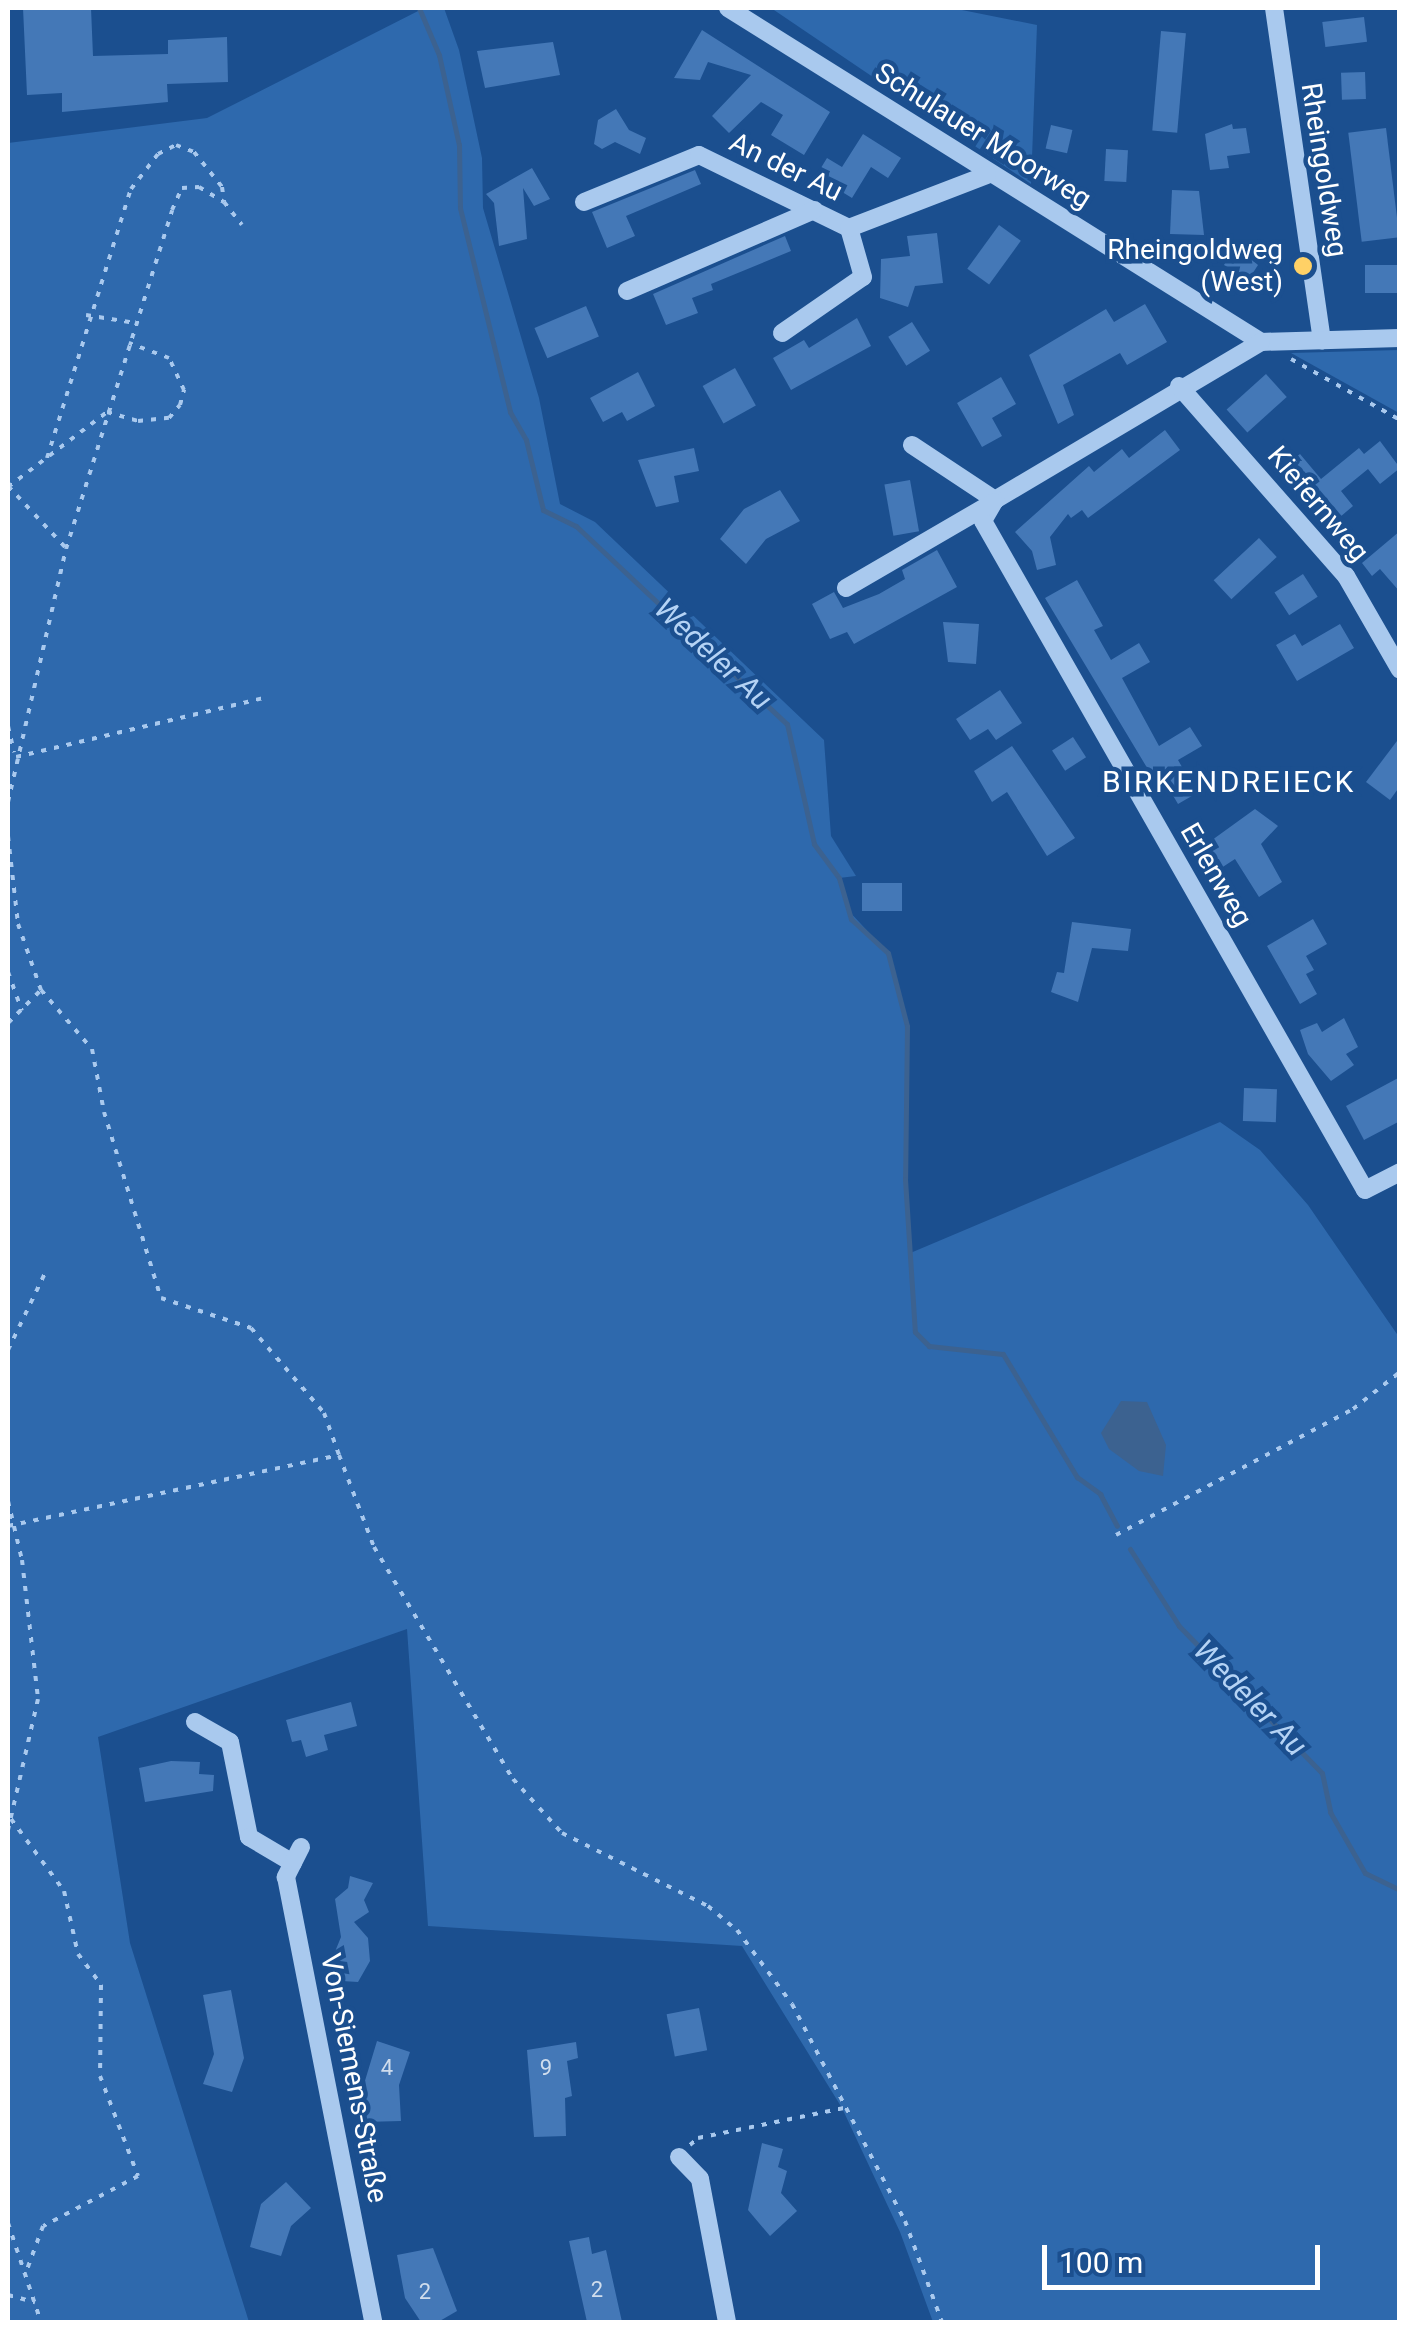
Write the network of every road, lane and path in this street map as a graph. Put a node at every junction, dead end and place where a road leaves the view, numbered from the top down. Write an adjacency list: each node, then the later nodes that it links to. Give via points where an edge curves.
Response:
1 (728, 8): 3 (street, Schulauer Moorweg)
2 (1274, 8): 14 (street, Rheingoldweg)
3 (988, 175): 8 (street, An der Au); 15 (street, Schulauer Moorweg)
4 (224, 202): 7 (path); 10 (path, via 222,186 194,152 176,145 158,154 130,189); 11 (path, via 200,186 182,188)
5 (584, 202): 6 (street, An der Au, via 699,155)
6 (814, 210): 8 (street, An der Au); 9 (street)
7 (242, 225)
8 (850, 228): 12 (street, An der Au, via 863,277)
9 (627, 290)
10 (86, 315): 11 (path); 21 (path)
11 (136, 323): 16 (path)
12 (782, 332)
13 (1400, 338): 14 (street)
14 (1322, 341): 15 (street)
15 (1260, 342): 17 (street); 19 (path)
16 (129, 343): 18 (path); 18 (path, via 169,358 184,390 180,405 169,418 138,421)
17 (1179, 386): 23 (street); 26 (street, Kiefernweg, via 1346,576)
18 (107, 412): 21 (path); 24 (path)
19 (1400, 420)
20 (912, 445): 23 (street)
21 (47, 458): 22 (path)
22 (8, 486): 24 (path)
23 (995, 501): 25 (street); 37 (street, Erlenweg, via 983,520 992,537 1365,1190)
24 (66, 550): 29 (path)
25 (846, 588)
26 (1400, 670)
27 (264, 698): 29 (path)
28 (8, 726): 29 (path)
29 (16, 757): 30 (path)
30 (8, 793): 31 (path)
31 (8, 802)
32 (8, 836): 34 (path, via 18,924)
33 (8, 972): 35 (path)
34 (41, 990): 35 (path); 41 (path, via 92,1049 104,1112 161,1298 251,1328 324,1413)
35 (22, 1011): 36 (path)
36 (8, 1024)
37 (1400, 1172)
38 (47, 1269): 39 (path)
39 (8, 1350)
40 (1400, 1372): 44 (path, via 1353,1410)
41 (339, 1455): 43 (path); 48 (path, via 374,1547 513,1780 562,1833 708,1906 737,1930 792,2004)
42 (8, 1501): 43 (path)
43 (10, 1525): 46 (path, via 38,1699)
44 (1116, 1535)
45 (195, 1722): 55 (street, Von-Siemens-Straße, via 230,1742 249,1837 297,1855 286,1876)
46 (10, 1819): 47 (path); 51 (path, via 64,1891 78,1954 101,1985 100,2076 138,2176 44,2226)
47 (8, 1830)
48 (850, 2107): 49 (path, via 698,2138); 57 (path, via 905,2222)
49 (679, 2157): 56 (street, via 700,2179)
50 (8, 2223): 51 (path)
51 (26, 2275): 53 (path)
52 (8, 2295): 53 (path)
53 (34, 2302): 54 (path)
54 (42, 2322)
55 (373, 2322)
56 (727, 2322)
57 (942, 2322)

